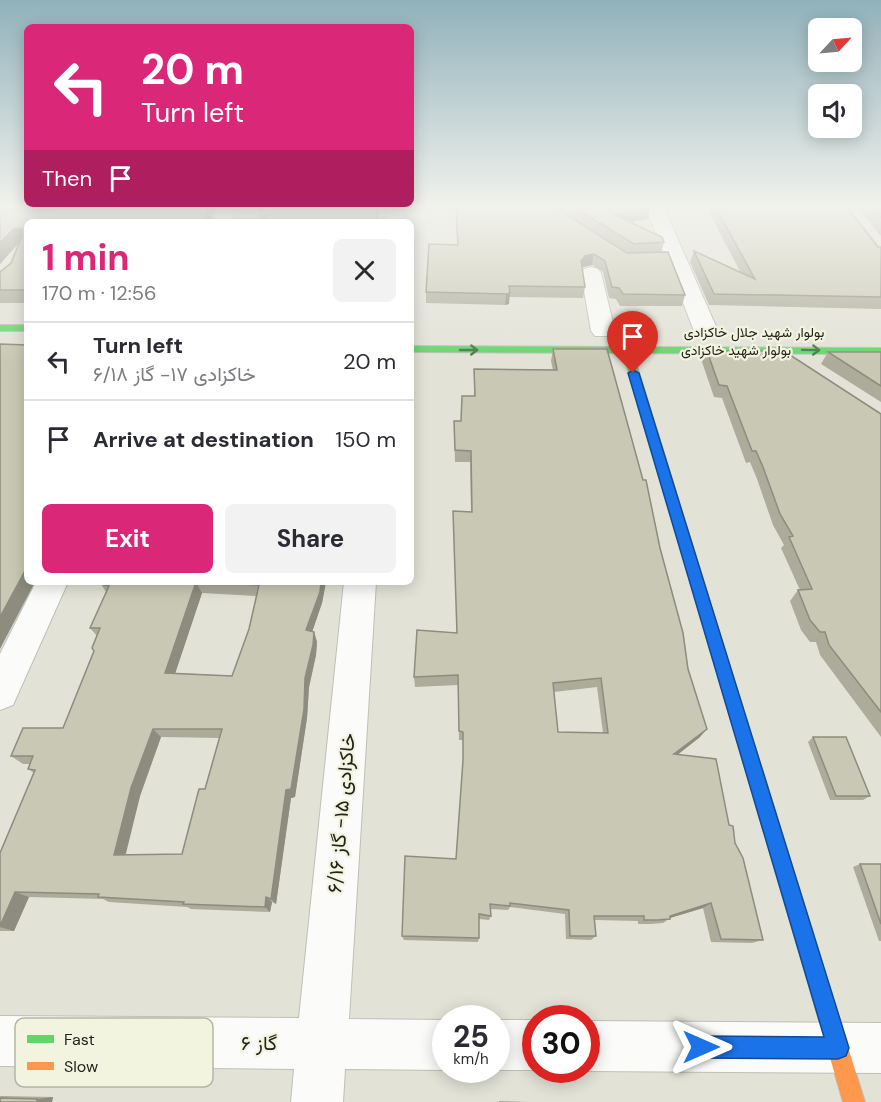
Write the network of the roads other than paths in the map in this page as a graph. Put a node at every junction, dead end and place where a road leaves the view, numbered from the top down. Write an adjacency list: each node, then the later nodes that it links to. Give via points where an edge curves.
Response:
1 (679, 259): 7 (street)
2 (591, 273): 5 (street)
3 (0, 328): 4 (street)
4 (24, 328)
5 (605, 331)
6 (685, 331): 7 (street, بولوار شهید جلال خاکزادی)
7 (712, 331)
8 (414, 349): 9 (street, بولوار شهید خاکزادی, one-way to 9)
9 (627, 350): 10 (street, بولوار شهید خاکزادی); 22 (street)
10 (779, 350): 11 (street, بولوار شهید خاکزادی, one-way to 11); 12 (street)
11 (881, 351)
12 (816, 374)
13 (51, 585): 15 (street)
14 (360, 585): 19 (street, خاکزادی ۱۵- گاز ۶/۱۶)
15 (0, 693)
16 (0, 1041): 17 (street, گاز ۶)
17 (15, 1041)
18 (213, 1043): 19 (street, گاز ۶)
19 (322, 1044): 20 (street, گاز ۶); 23 (street, خاکزادی ۱۵- گاز ۶/۱۶)
20 (432, 1045)
21 (600, 1046): 22 (street)
22 (859, 1048): 24 (street)
23 (317, 1102)
24 (854, 1102)

